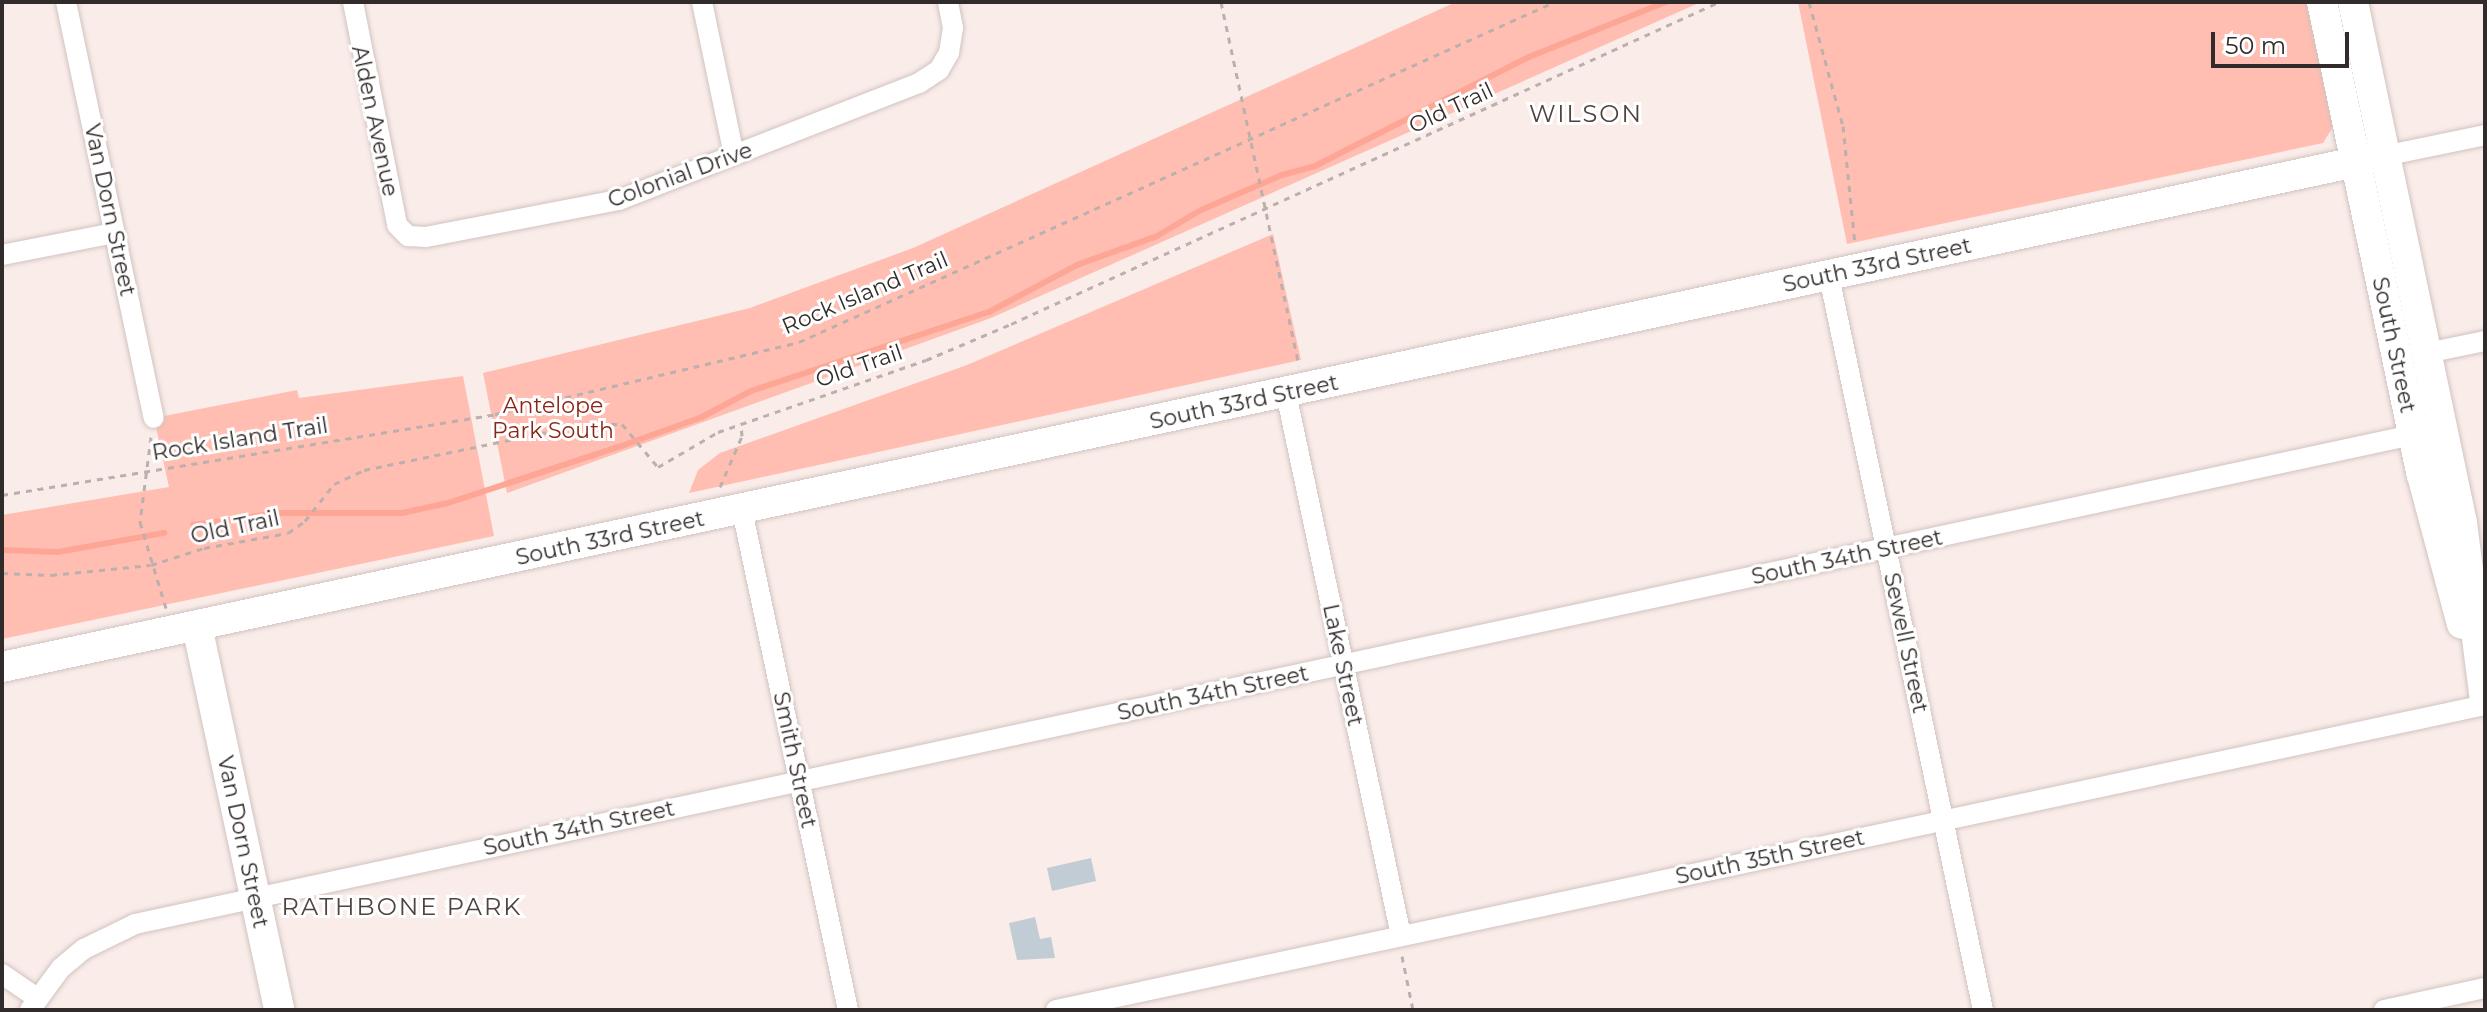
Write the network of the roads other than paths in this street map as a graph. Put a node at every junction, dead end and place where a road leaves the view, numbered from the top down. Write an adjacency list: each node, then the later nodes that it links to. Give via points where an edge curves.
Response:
1 (66, 2): 10 (street, Van Dorn Street)
2 (353, 2): 11 (street, Alden Avenue, via 392,204 397,225)
3 (702, 2): 8 (street)
4 (948, 2): 8 (street, Colonial Drive, via 952,44 939,70 919,83)
5 (2322, 2): 9 (main road, South Street)
6 (2353, 2): 9 (main road, South Street)
7 (2485, 135): 9 (street, South 33rd Street)
8 (734, 155): 11 (street, Colonial Drive, via 619,200 448,235)
9 (2370, 159): 13 (main road, South 33rd Street); 15 (main road, South Street); 18 (main road, South Street)
10 (114, 233): 12 (street); 17 (street, Van Dorn Street)
11 (408, 236)
12 (2, 255)
13 (1836, 274): 16 (main road, South 33rd Street); 20 (street, Sewell Street)
14 (2485, 341): 15 (street)
15 (2427, 353): 24 (main road, South Street, via 2462,523)
16 (1295, 391): 19 (main road, South 33rd Street); 22 (street, Lake Street)
17 (154, 418)
18 (2413, 435): 20 (street, South 34th Street); 24 (main road, South Street, via 2441,557)
19 (732, 512): 21 (main road, South 33rd Street); 25 (street, Smith Street)
20 (1886, 548): 22 (street, South 34th Street); 26 (street, Sewell Street)
21 (185, 628): 23 (main road, South 33rd Street); 27 (main road, Van Dorn Street)
22 (1343, 665): 25 (street, South 34th Street); 28 (street, Lake Street)
23 (2, 667)
24 (2484, 693): 26 (street, South 35th Street)
25 (799, 781): 27 (street, South 34th Street); 33 (street, Smith Street)
26 (1943, 820): 28 (street, South 35th Street); 35 (street, Sewell Street)
27 (255, 898): 31 (street, South 34th Street, via 108,934 61,968); 32 (main road, Van Dorn Street)
28 (1399, 936): 34 (street, South 35th Street)
29 (2, 974): 31 (street)
30 (2485, 988): 36 (street)
31 (34, 1004)
32 (279, 1010)
33 (848, 1010)
34 (1056, 1010)
35 (1983, 1010)
36 (2384, 1010)

